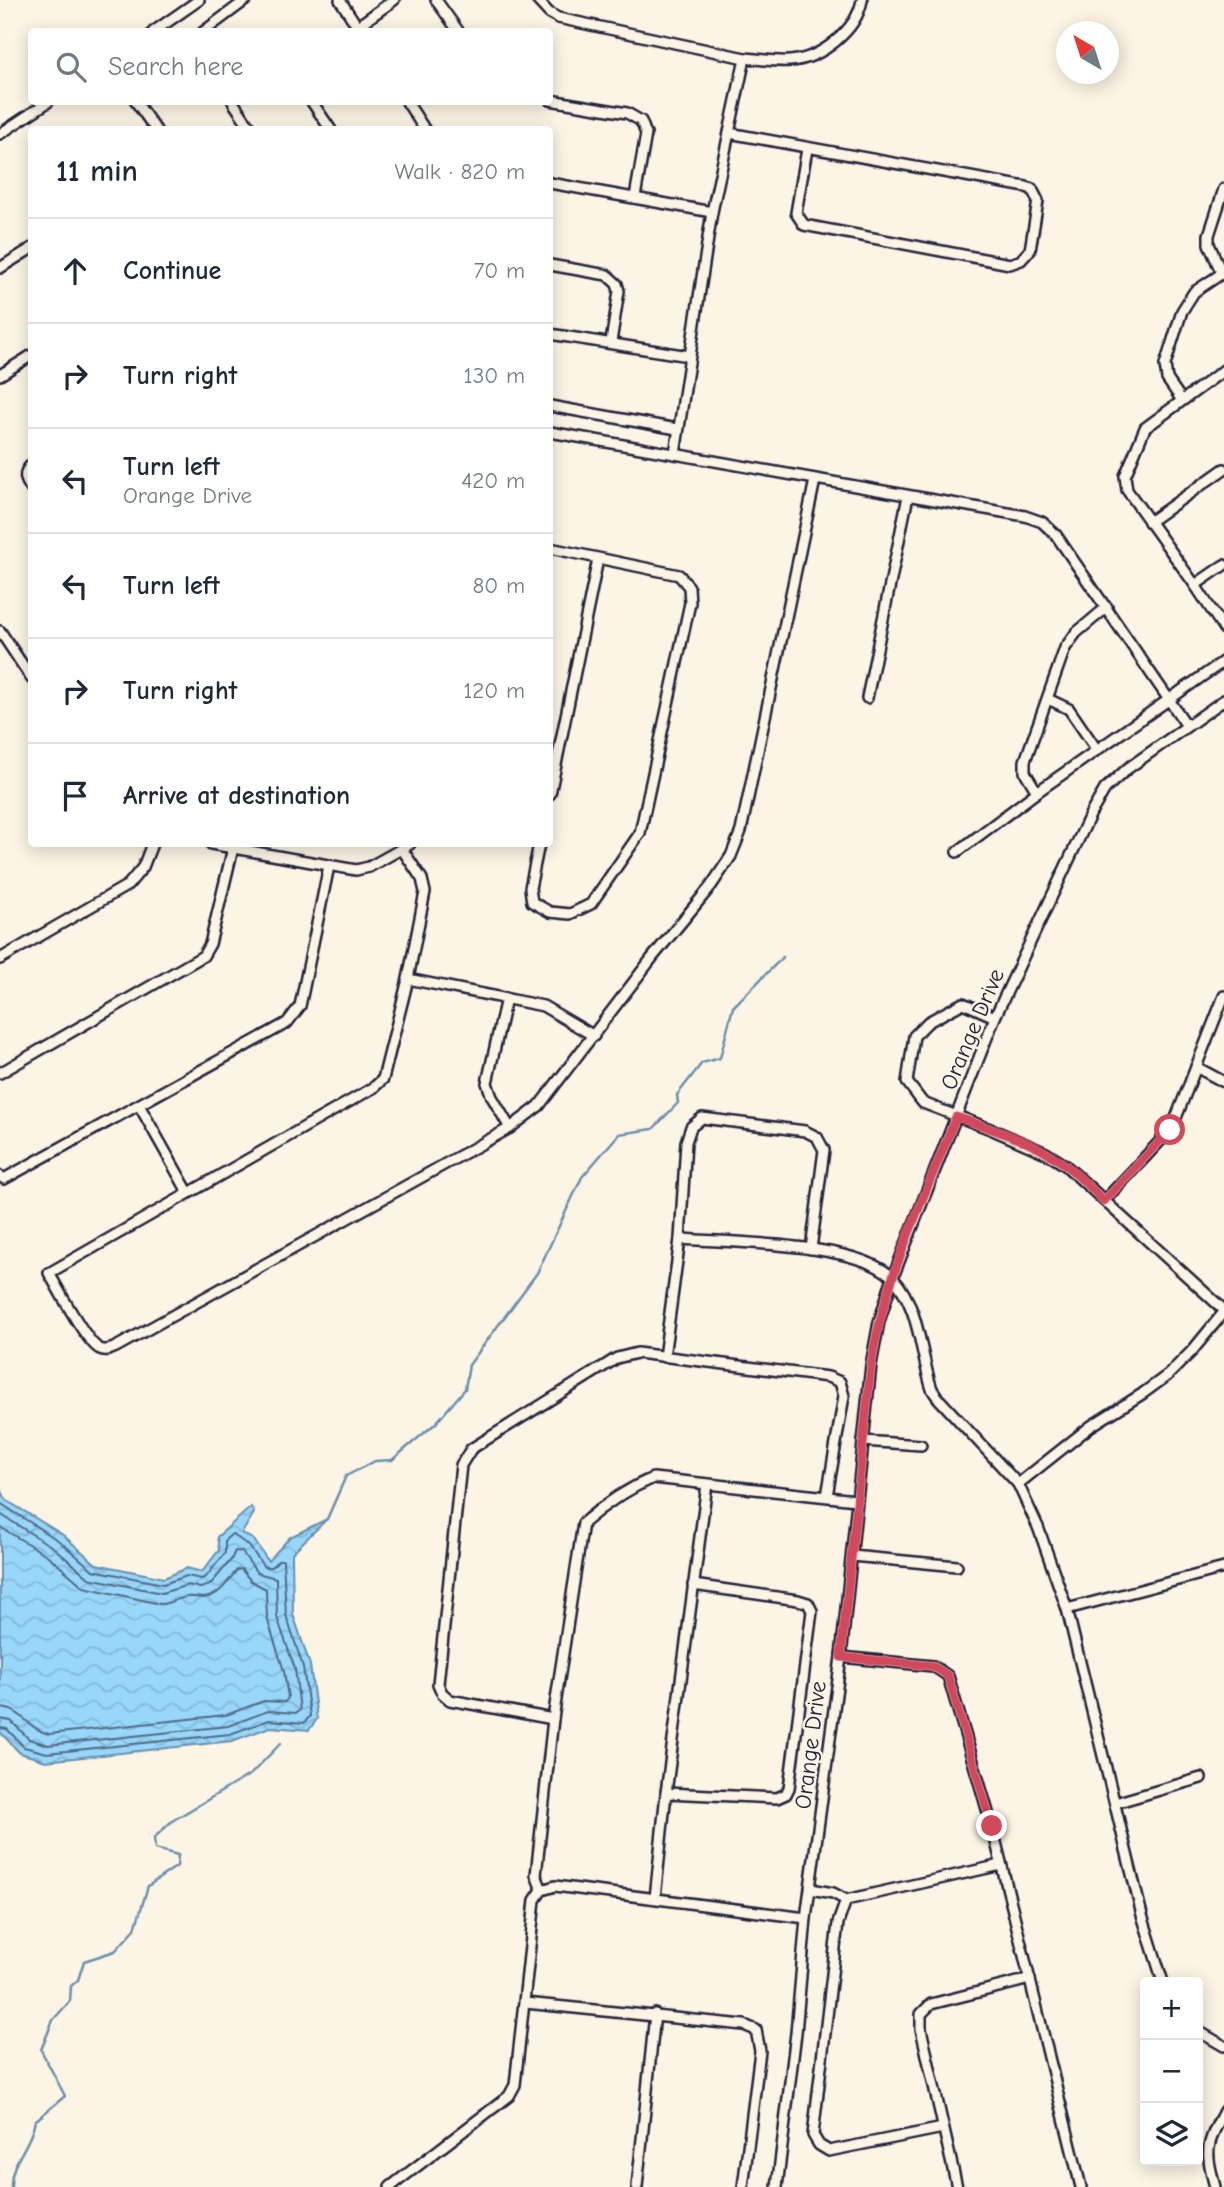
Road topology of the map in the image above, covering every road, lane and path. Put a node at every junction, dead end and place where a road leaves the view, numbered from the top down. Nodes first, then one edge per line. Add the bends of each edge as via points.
1 (199, 0) edge
2 (246, 0) edge
3 (340, 0) edge
4 (394, 0) edge
5 (436, 0) edge
6 (537, 0) edge
7 (862, 0) edge
8 (159, 28) edge
9 (208, 28) edge
10 (358, 28) edge
11 (360, 28) edge
12 (456, 28) edge
13 (746, 58) junction
14 (553, 101) edge
15 (44, 105) edge
16 (138, 105) edge
17 (235, 105) edge
18 (314, 105) edge
19 (409, 105) edge
20 (153, 126) edge
21 (248, 126) edge
22 (328, 126) edge
23 (422, 126) edge
24 (729, 133) junction
25 (0, 134) edge
26 (807, 149) junction
27 (553, 183) edge
28 (1224, 190) edge
29 (635, 197) junction
30 (712, 212) junction
31 (28, 250) edge
32 (553, 266) edge
33 (0, 268) edge
34 (1223, 273) edge
35 (553, 334) edge
36 (611, 342) junction
37 (689, 356) junction
38 (28, 358) edge
39 (1224, 370) edge
40 (0, 375) edge
41 (1181, 399) junction
42 (553, 407) edge
43 (677, 429) junction
44 (553, 433) edge
45 (675, 454) junction
46 (1224, 469) edge
47 (815, 480) junction
48 (908, 496) junction
49 (1149, 522) junction
50 (553, 549) edge
51 (598, 559) junction
52 (1224, 565) edge
53 (1195, 585) junction
54 (1107, 607) junction
55 (1224, 629) edge
56 (0, 631) edge
57 (1224, 661) edge
58 (28, 673) edge
59 (867, 698) dead end
60 (1048, 699) junction
61 (1169, 700) junction
62 (1224, 700) edge
63 (1187, 726) junction
64 (1097, 750) junction
65 (553, 779) edge
66 (1037, 792) junction
67 (151, 847) edge
68 (228, 847) edge
69 (404, 847) edge
70 (406, 847) edge
71 (539, 847) edge
72 (233, 848) junction
73 (957, 852) dead end
74 (329, 866) junction
75 (0, 959) edge
76 (408, 979) junction
77 (1224, 996) edge
78 (506, 998) junction
79 (995, 1017) junction
80 (594, 1036) junction
81 (1196, 1068) junction
82 (0, 1073) edge
83 (1224, 1082) edge
84 (139, 1105) junction
85 (956, 1117) junction
86 (510, 1128) junction
87 (0, 1177) edge
88 (188, 1192) junction
89 (1104, 1201) junction
90 (680, 1239) junction
91 (811, 1249) junction
92 (893, 1278) junction
93 (1224, 1311) edge
94 (664, 1357) junction
95 (863, 1441) junction
96 (921, 1445) dead end
97 (707, 1484) junction
98 (1018, 1484) junction
99 (827, 1496) junction
100 (856, 1500) junction
101 (852, 1556) junction
102 (957, 1566) dead end
103 (1224, 1568) edge
104 (693, 1585) junction
105 (1067, 1609) junction
106 (841, 1657) junction
107 (553, 1719) junction
108 (1200, 1778) dead end
109 (666, 1793) junction
110 (1115, 1803) junction
111 (1001, 1865) junction
112 (811, 1889) junction
113 (542, 1890) junction
114 (655, 1898) junction
115 (846, 1900) junction
116 (806, 1918) junction
117 (1161, 1977) edge
118 (1030, 1979) junction
119 (524, 2003) junction
120 (655, 2014) junction
121 (1203, 2034) edge
122 (1224, 2046) edge
123 (1224, 2111) edge
124 (943, 2128) junction
125 (390, 2187) edge
126 (637, 2187) edge
127 (743, 2187) edge
128 (777, 2187) edge
129 (957, 2187) edge
130 (1081, 2187) edge
131 (1215, 2187) edge

1 - 8 street
2 - 9 street
3 - 10 street
4 - 11 street
5 - 12 street
6 - 13 street via 558,18
7 - 13 street via 851,26 814,55 790,61
13 - 24 street
14 - 29 street via 627,113 641,121 646,134
15 - 25 street
16 - 20 street
17 - 21 street
18 - 22 street
19 - 23 street
24 - 26 street
24 - 30 street
26 - 26 street via 1026,187 1038,201 1030,250 1010,264 804,225 796,213
27 - 29 street
28 - 34 street via 1209,235
29 - 30 street
30 - 37 street
31 - 33 street
32 - 36 street via 607,275 617,284 620,291
34 - 41 street via 1189,298 1167,356 1167,379
35 - 36 street
36 - 37 street
37 - 43 street
38 - 40 street
39 - 41 street
41 - 49 street via 1145,428 1125,476 1126,490
42 - 43 street
43 - 45 street
44 - 45 street
45 - 47 street
46 - 49 street
47 - 48 street
47 - 80 street via 737,843 711,886
48 - 54 street via 1042,522
48 - 59 street
49 - 53 street
50 - 51 street
51 - 65 street
51 - 71 street via 679,575 689,587 690,603 640,833 591,904 570,914 550,912 532,902 530,888
52 - 53 street
53 - 55 street
54 - 60 street via 1068,642
54 - 61 street
56 - 58 street
57 - 61 street
60 - 64 street via 1069,709
60 - 66 street via 1025,761 1025,772
61 - 63 street
61 - 64 street
62 - 63 street, Orange Drive
63 - 79 street, Orange Drive via 1105,789
64 - 66 street
66 - 73 street
67 - 75 street via 143,867 128,885
68 - 72 street
69 - 74 street via 362,869
70 - 76 street via 425,885
72 - 74 street
72 - 82 street via 210,944 203,956
74 - 84 street via 300,1006 287,1023
76 - 78 street
76 - 88 street via 379,1083
77 - 81 street
78 - 80 street via 548,1008
78 - 86 street via 487,1083
79 - 85 street, Orange Drive
79 - 85 street via 963,1003 928,1022 914,1036 907,1082 923,1103
80 - 86 street via 539,1106
81 - 83 street
81 - 89 street via 1170,1130
84 - 87 street via 4,1179
84 - 88 street
85 - 89 street via 1046,1153
85 - 92 street, Orange Drive
86 - 88 street via 117,1347 100,1350 89,1340 49,1273
89 - 93 street
90 - 91 street
90 - 91 street via 686,1142 691,1128 702,1118 805,1131 817,1137 824,1150
90 - 94 street
91 - 92 street via 862,1259
92 - 95 street, Orange Drive via 874,1342
92 - 98 street via 912,1311 938,1398
93 - 98 street via 1168,1375 1091,1426
94 - 99 street via 840,1382 844,1396
94 - 107 street via 638,1353 617,1358 471,1449 461,1465 438,1684 450,1700
95 - 96 street
95 - 100 street, Orange Drive
97 - 99 street
97 - 104 street
97 - 107 street via 653,1479 631,1488 583,1523
98 - 105 street
99 - 100 street
100 - 101 street, Orange Drive
101 - 102 street
101 - 106 street, Orange Drive
103 - 105 street
104 - 109 street
104 - 109 street via 798,1600 808,1603 812,1611 786,1794 777,1798
105 - 110 street
106 - 111 street via 933,1666 948,1676
106 - 112 street, Orange Drive
107 - 113 street via 536,1875
108 - 110 street
109 - 114 street
110 - 117 street
111 - 115 street
111 - 118 street
112 - 115 street
112 - 116 street, Orange Drive
113 - 114 street via 555,1886
113 - 119 street via 535,1900
114 - 116 street
115 - 124 street via 838,1923 813,2136 830,2151
116 - 128 street, Orange Drive
118 - 124 street via 931,2004 922,2014 921,2029
118 - 130 street
119 - 120 street
119 - 125 street via 515,2085 509,2096
120 - 126 street
120 - 127 street via 755,2030 760,2051
121 - 122 street
123 - 131 street via 1207,2155
124 - 129 street

